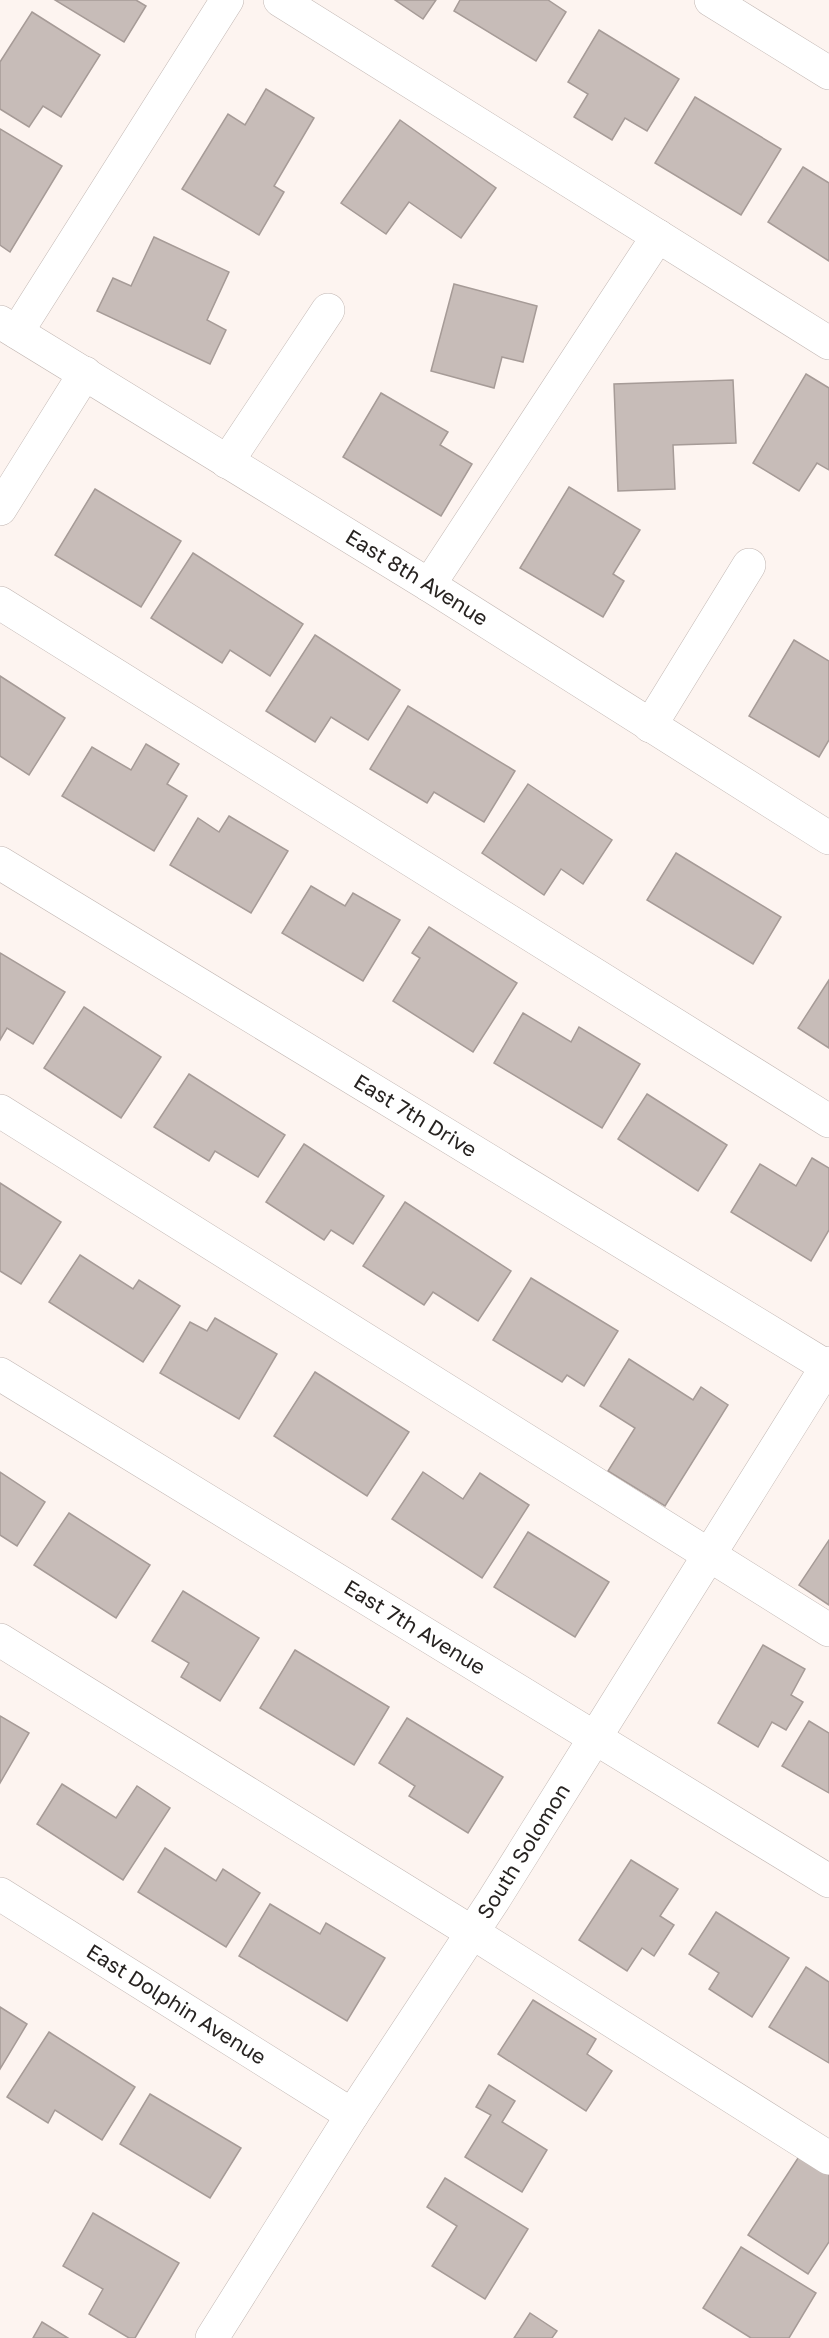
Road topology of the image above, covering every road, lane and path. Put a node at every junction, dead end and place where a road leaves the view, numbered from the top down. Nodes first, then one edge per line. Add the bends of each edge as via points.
1 (227, 0) edge
2 (280, 0) edge
3 (711, 0) edge
4 (829, 73) edge
5 (658, 236) junction
6 (328, 310) dead end
7 (9, 327) edge
8 (829, 343) edge
9 (85, 374) junction
10 (227, 462) junction
11 (0, 509) edge
12 (749, 565) dead end
13 (429, 585) junction
14 (0, 603) edge
15 (650, 726) junction
16 (829, 838) edge
17 (0, 863) edge
18 (0, 1112) edge
19 (829, 1121) edge
20 (828, 1366) edge
21 (0, 1374) edge
22 (709, 1555) junction
23 (829, 1630) edge
24 (0, 1640) edge
25 (595, 1738) junction
26 (829, 1881) edge
27 (0, 1894) edge
28 (473, 1933) junction
29 (352, 2115) junction
30 (829, 2158) edge
31 (212, 2338) edge

1 - 7 street
2 - 5 street
3 - 4 street
5 - 8 street
5 - 13 street
6 - 10 street
7 - 9 street, East 8th Avenue
9 - 10 street, East 8th Avenue
9 - 11 street
10 - 13 street, East 8th Avenue
12 - 15 street
13 - 15 street, East 8th Avenue
14 - 19 street
15 - 16 street, East 8th Avenue
17 - 20 street, East 7th Drive
18 - 22 street
20 - 22 street, South Solomon
21 - 25 street, East 7th Avenue
22 - 23 street
22 - 25 street, South Solomon
24 - 28 street
25 - 26 street, East 7th Avenue
25 - 28 street, South Solomon
27 - 29 street, East Dolphin Avenue
28 - 29 street, South Solomon
28 - 30 street
29 - 31 street, South Solomon

